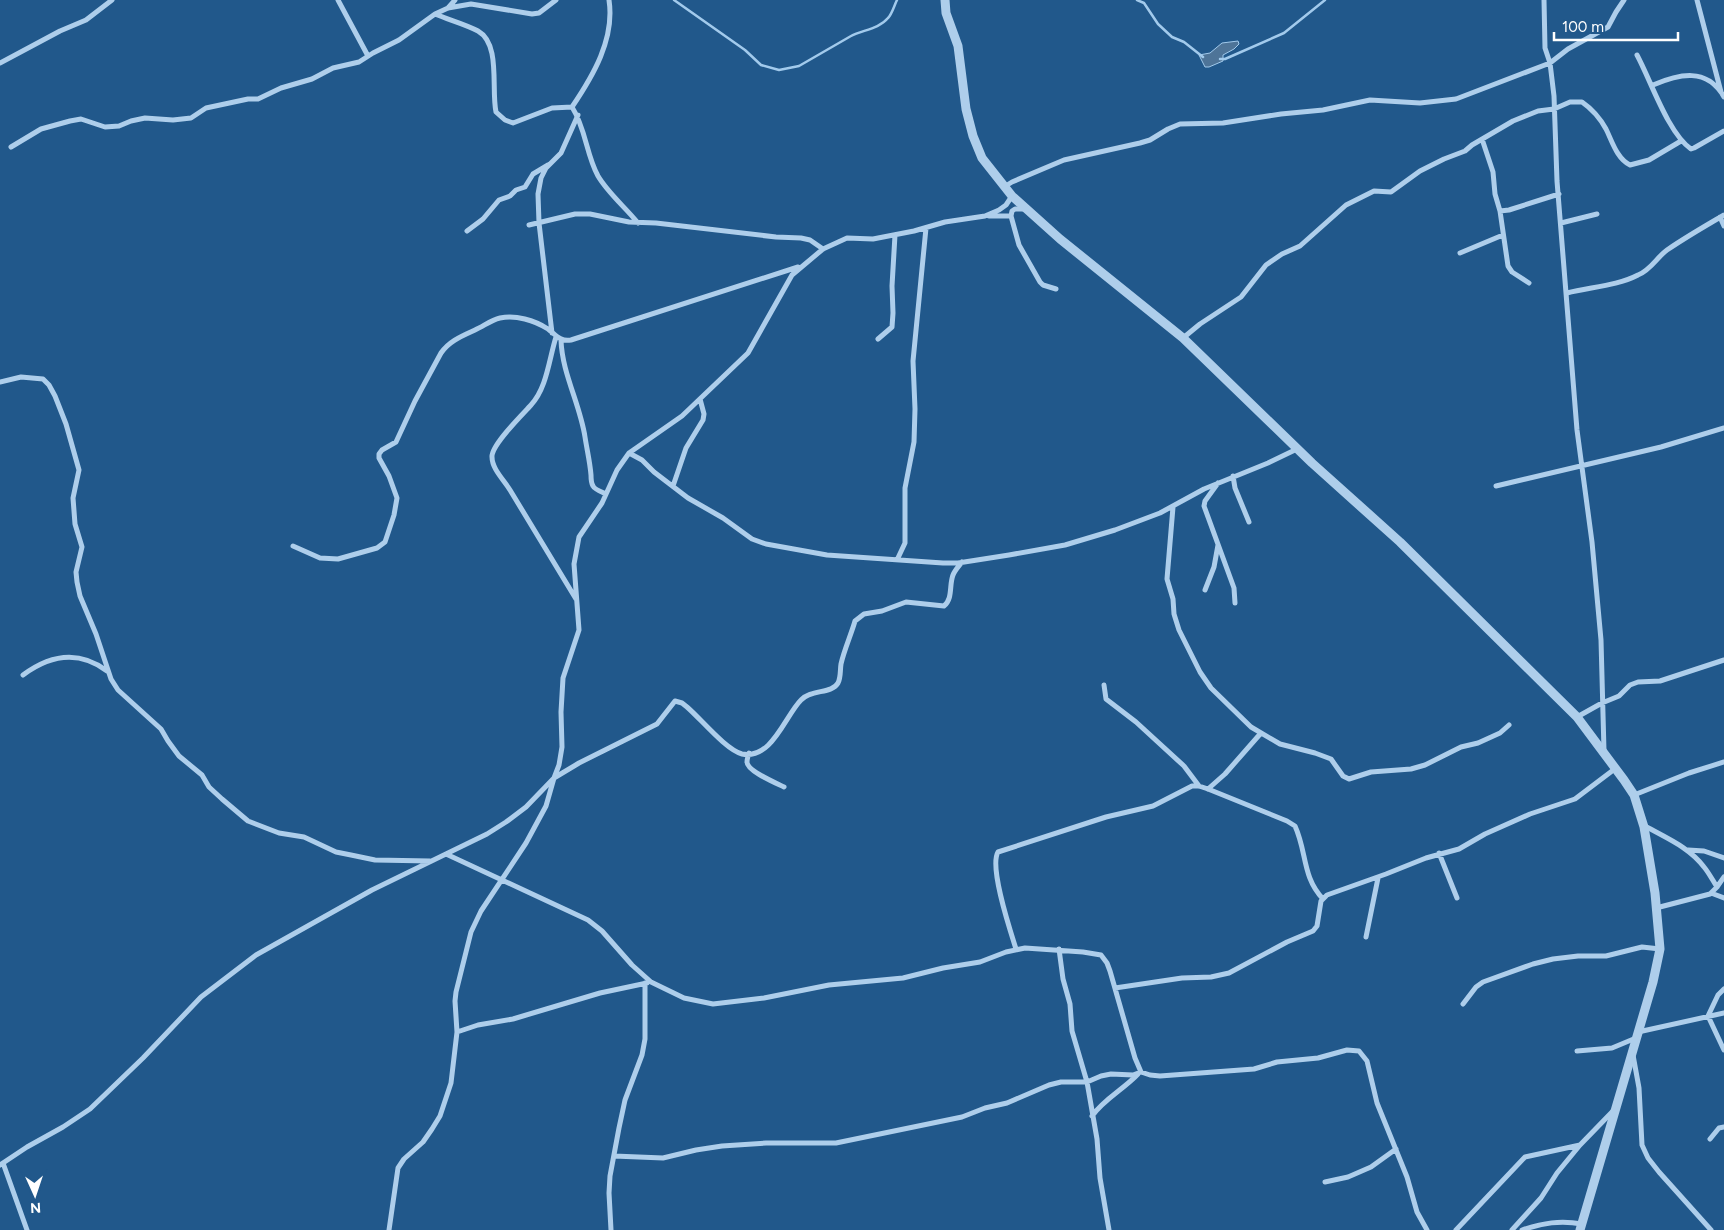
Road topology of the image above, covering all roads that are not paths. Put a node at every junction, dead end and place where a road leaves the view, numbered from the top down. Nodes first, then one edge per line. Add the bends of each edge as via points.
1 (112, 0) edge
2 (338, 0) edge
3 (455, 0) edge
4 (556, 0) edge
5 (609, 0) edge
6 (945, 0) edge
7 (1544, 0) edge
8 (1624, 0) edge
9 (1697, 0) edge
10 (448, 8) junction
11 (435, 14) junction
12 (1637, 55) dead end
13 (368, 56) junction
14 (0, 63) edge
15 (1550, 63) junction
16 (1653, 85) junction
17 (1722, 95) edge
18 (572, 107) junction
19 (1554, 109) junction
20 (578, 116) junction
21 (1724, 131) edge
22 (1482, 140) junction
23 (1681, 141) junction
24 (11, 147) dead end
25 (552, 162) junction
26 (1004, 187) junction
27 (1559, 194) junction
28 (1012, 196) junction
29 (1026, 208) junction
30 (1500, 211) junction
31 (1597, 214) dead end
32 (985, 216) junction
33 (1011, 216) junction
34 (1722, 216) edge
35 (538, 222) junction
36 (638, 223) junction
37 (1561, 223) junction
38 (529, 225) dead end
39 (1724, 226) edge
40 (926, 228) junction
41 (466, 231) dead end
42 (895, 235) junction
43 (1503, 235) junction
44 (823, 249) junction
45 (1460, 253) dead end
46 (801, 266) junction
47 (1529, 283) dead end
48 (1056, 289) dead end
49 (1567, 294) junction
50 (556, 337) junction
51 (1183, 338) junction
52 (878, 339) dead end
53 (0, 382) edge
54 (700, 399) junction
55 (1724, 428) edge
56 (1297, 449) junction
57 (629, 453) junction
58 (1583, 465) junction
59 (1233, 476) junction
60 (1218, 482) junction
61 (673, 486) junction
62 (1496, 486) dead end
63 (606, 494) junction
64 (1173, 507) junction
65 (1248, 522) dead end
66 (1218, 545) junction
67 (293, 546) dead end
68 (898, 560) junction
69 (962, 562) junction
70 (1206, 590) dead end
71 (577, 602) junction
72 (1235, 603) dead end
73 (1724, 660) edge
74 (108, 671) junction
75 (23, 675) dead end
76 (1104, 685) dead end
77 (1602, 703) junction
78 (1577, 717) junction
79 (1509, 725) dead end
80 (1261, 733) junction
81 (1604, 753) junction
82 (749, 754) junction
83 (1724, 762) edge
84 (1616, 768) junction
85 (554, 778) junction
86 (1199, 786) junction
87 (784, 787) dead end
88 (1208, 789) junction
89 (1634, 795) junction
90 (1643, 825) junction
91 (1686, 850) junction
92 (1439, 853) junction
93 (446, 854) junction
94 (1724, 858) edge
95 (432, 861) junction
96 (1724, 877) edge
97 (1378, 878) junction
98 (502, 880) junction
99 (1717, 888) junction
100 (1711, 893) junction
101 (1457, 898) dead end
102 (1724, 898) edge
103 (1323, 899) junction
104 (1656, 908) junction
105 (1366, 937) dead end
106 (1016, 949) junction
107 (1660, 949) junction
108 (1059, 950) junction
109 (648, 982) junction
110 (1115, 988) junction
111 (1724, 989) edge
112 (1463, 1004) dead end
113 (1724, 1013) edge
114 (1708, 1016) junction
115 (457, 1032) junction
116 (1637, 1035) junction
117 (1632, 1050) junction
118 (1724, 1050) edge
119 (1577, 1051) dead end
120 (1140, 1072) junction
121 (1087, 1082) junction
122 (1615, 1109) junction
123 (1092, 1116) junction
124 (1724, 1127) edge
125 (1710, 1139) dead end
126 (1580, 1145) junction
127 (1396, 1149) junction
128 (614, 1156) junction
129 (2, 1164) edge
130 (1325, 1182) dead end
131 (1581, 1227) edge
132 (27, 1230) edge
133 (389, 1230) edge
134 (611, 1230) edge
135 (1109, 1230) edge
136 (1427, 1230) edge
137 (1456, 1230) edge
138 (1512, 1230) edge
139 (1522, 1230) edge
140 (1711, 1230) edge

1 - 14 street via 86,20
2 - 13 street
3 - 10 street
4 - 10 street via 540,13 532,14 471,4
5 - 18 street via 607,36 601,57
6 - 26 street via 946,13 958,46 973,136 982,158
7 - 15 street via 1545,48
8 - 15 street via 1608,28 1568,49
9 - 17 street
10 - 11 street
11 - 13 street via 399,40
11 - 18 street via 478,31 487,38 491,49 496,112 504,120 513,122 552,108
12 - 16 street
13 - 24 street via 360,62 333,68 312,80 281,88 258,99 206,108 191,118 145,118 105,127 81,119 41,129
15 - 19 street
15 - 26 street via 1449,101 1370,100 1323,110 1223,123 1180,124 1150,140 1064,160
16 - 17 street via 1673,77 1694,75 1712,84
16 - 23 street
18 - 20 street
19 - 22 street via 1512,121
19 - 23 street via 1570,102 1582,102 1596,114 1619,155 1630,165 1649,160
19 - 27 street
20 - 25 street via 561,153
20 - 36 street via 597,175
21 - 23 street via 1691,149
22 - 30 street via 1493,172
22 - 51 street via 1420,171 1391,192 1374,191 1346,205 1300,246 1266,265 1241,296
25 - 35 street via 541,178
25 - 41 street via 533,174 523,188 499,200
26 - 28 street
27 - 30 street
27 - 37 street
28 - 29 street
28 - 32 street via 1006,205
29 - 33 street via 1015,209
29 - 51 street
30 - 43 street
31 - 37 street
32 - 33 street
32 - 40 street
33 - 48 street via 1019,246 1040,282
34 - 39 street
34 - 49 street via 1666,251 1638,276
35 - 36 street via 590,214
35 - 38 street
35 - 50 street
36 - 44 street via 801,238
37 - 49 street
40 - 42 street
40 - 68 street via 913,361 914,442 905,488 905,543
42 - 44 street via 873,239 847,238
42 - 52 street via 892,327
43 - 45 street
43 - 47 street via 1509,269
44 - 46 street
46 - 50 street via 571,340
46 - 54 street via 792,275 748,353
49 - 58 street via 1577,430
50 - 63 street via 585,436 592,485
50 - 67 street via 529,320 510,317 492,320 445,346 414,401 396,442 379,454 397,498 385,542 377,548 332,559 320,558
50 - 71 street via 540,392 512,424 492,457 499,475
51 - 56 street
53 - 74 street via 21,377 43,379 56,396 80,470 73,498 75,524 82,547 77,582
54 - 57 street via 682,416
54 - 61 street via 703,420 686,448
55 - 58 street
56 - 59 street
56 - 78 street via 1400,542
57 - 61 street
57 - 63 street
58 - 62 street
58 - 77 street via 1600,640
59 - 60 street
59 - 65 street
60 - 64 street
60 - 66 street via 1204,506
61 - 68 street via 759,541 827,555
63 - 71 street via 579,538 574,564
64 - 69 street via 1115,530 1065,544
64 - 80 street via 1167,579 1179,630 1211,688 1242,720
66 - 70 street
66 - 72 street via 1234,588
68 - 69 street
69 - 82 street via 952,576 950,598 944,606 906,602 859,617 841,663 838,684 802,698 769,745
71 - 85 street via 579,630 563,678 560,712 562,748
73 - 77 street via 1660,681 1638,682
74 - 75 street via 89,660 67,657 40,665
74 - 95 street via 118,690 161,729 179,756 248,821 279,833 304,837 336,852 375,860
76 - 86 street via 1106,699 1184,766
77 - 78 street
77 - 81 street
78 - 81 street
79 - 80 street via 1500,733 1425,765 1371,772 1349,779 1331,759 1280,744
80 - 88 street
81 - 84 street
82 - 85 street via 732,749 687,707 675,702 657,724
82 - 87 street via 749,767
83 - 89 street
84 - 89 street
84 - 92 street via 1575,799 1530,814 1459,848
85 - 93 street via 506,822
85 - 98 street via 546,806
86 - 88 street
86 - 106 street via 1185,789 1153,806 1106,817 998,852 995,864 1000,891
88 - 103 street via 1296,826 1308,875
89 - 90 street
90 - 91 street
90 - 104 street
91 - 94 street via 1704,851
91 - 99 street via 1704,866
92 - 97 street
92 - 101 street
93 - 95 street
93 - 98 street
95 - 129 street via 372,890 256,955 201,997 90,1109
96 - 99 street
97 - 103 street
97 - 105 street
98 - 109 street via 588,920
98 - 115 street via 471,932 456,992
99 - 100 street
100 - 102 street
100 - 104 street
103 - 110 street via 1313,931 1229,973
104 - 107 street
106 - 108 street
106 - 109 street via 980,962 902,978 829,985 713,1004 684,998
107 - 112 street via 1642,947 1606,956 1578,956 1533,964 1483,982
107 - 116 street
108 - 110 street via 1101,955
108 - 121 street via 1072,1031
109 - 115 street via 514,1020 478,1025
109 - 128 street via 642,1055 625,1100
110 - 120 street
111 - 114 street
113 - 114 street
114 - 116 street
114 - 118 street
115 - 133 street via 454,1067 446,1100 428,1136 398,1168
116 - 117 street
116 - 119 street via 1612,1048
117 - 122 street
117 - 140 street via 1645,1152
120 - 121 street via 1133,1075 1111,1074
120 - 123 street
120 - 127 street via 1160,1076 1245,1070 1356,1050 1367,1061 1377,1103
121 - 123 street
121 - 128 street via 1055,1084 962,1117 836,1143 722,1146 663,1158
122 - 126 street
122 - 131 street
123 - 135 street
124 - 125 street
126 - 137 street via 1524,1157
126 - 138 street via 1556,1173 1541,1198
127 - 130 street via 1371,1167
127 - 136 street via 1417,1212
128 - 134 street via 609,1193
129 - 132 street
131 - 139 street via 1567,1221

